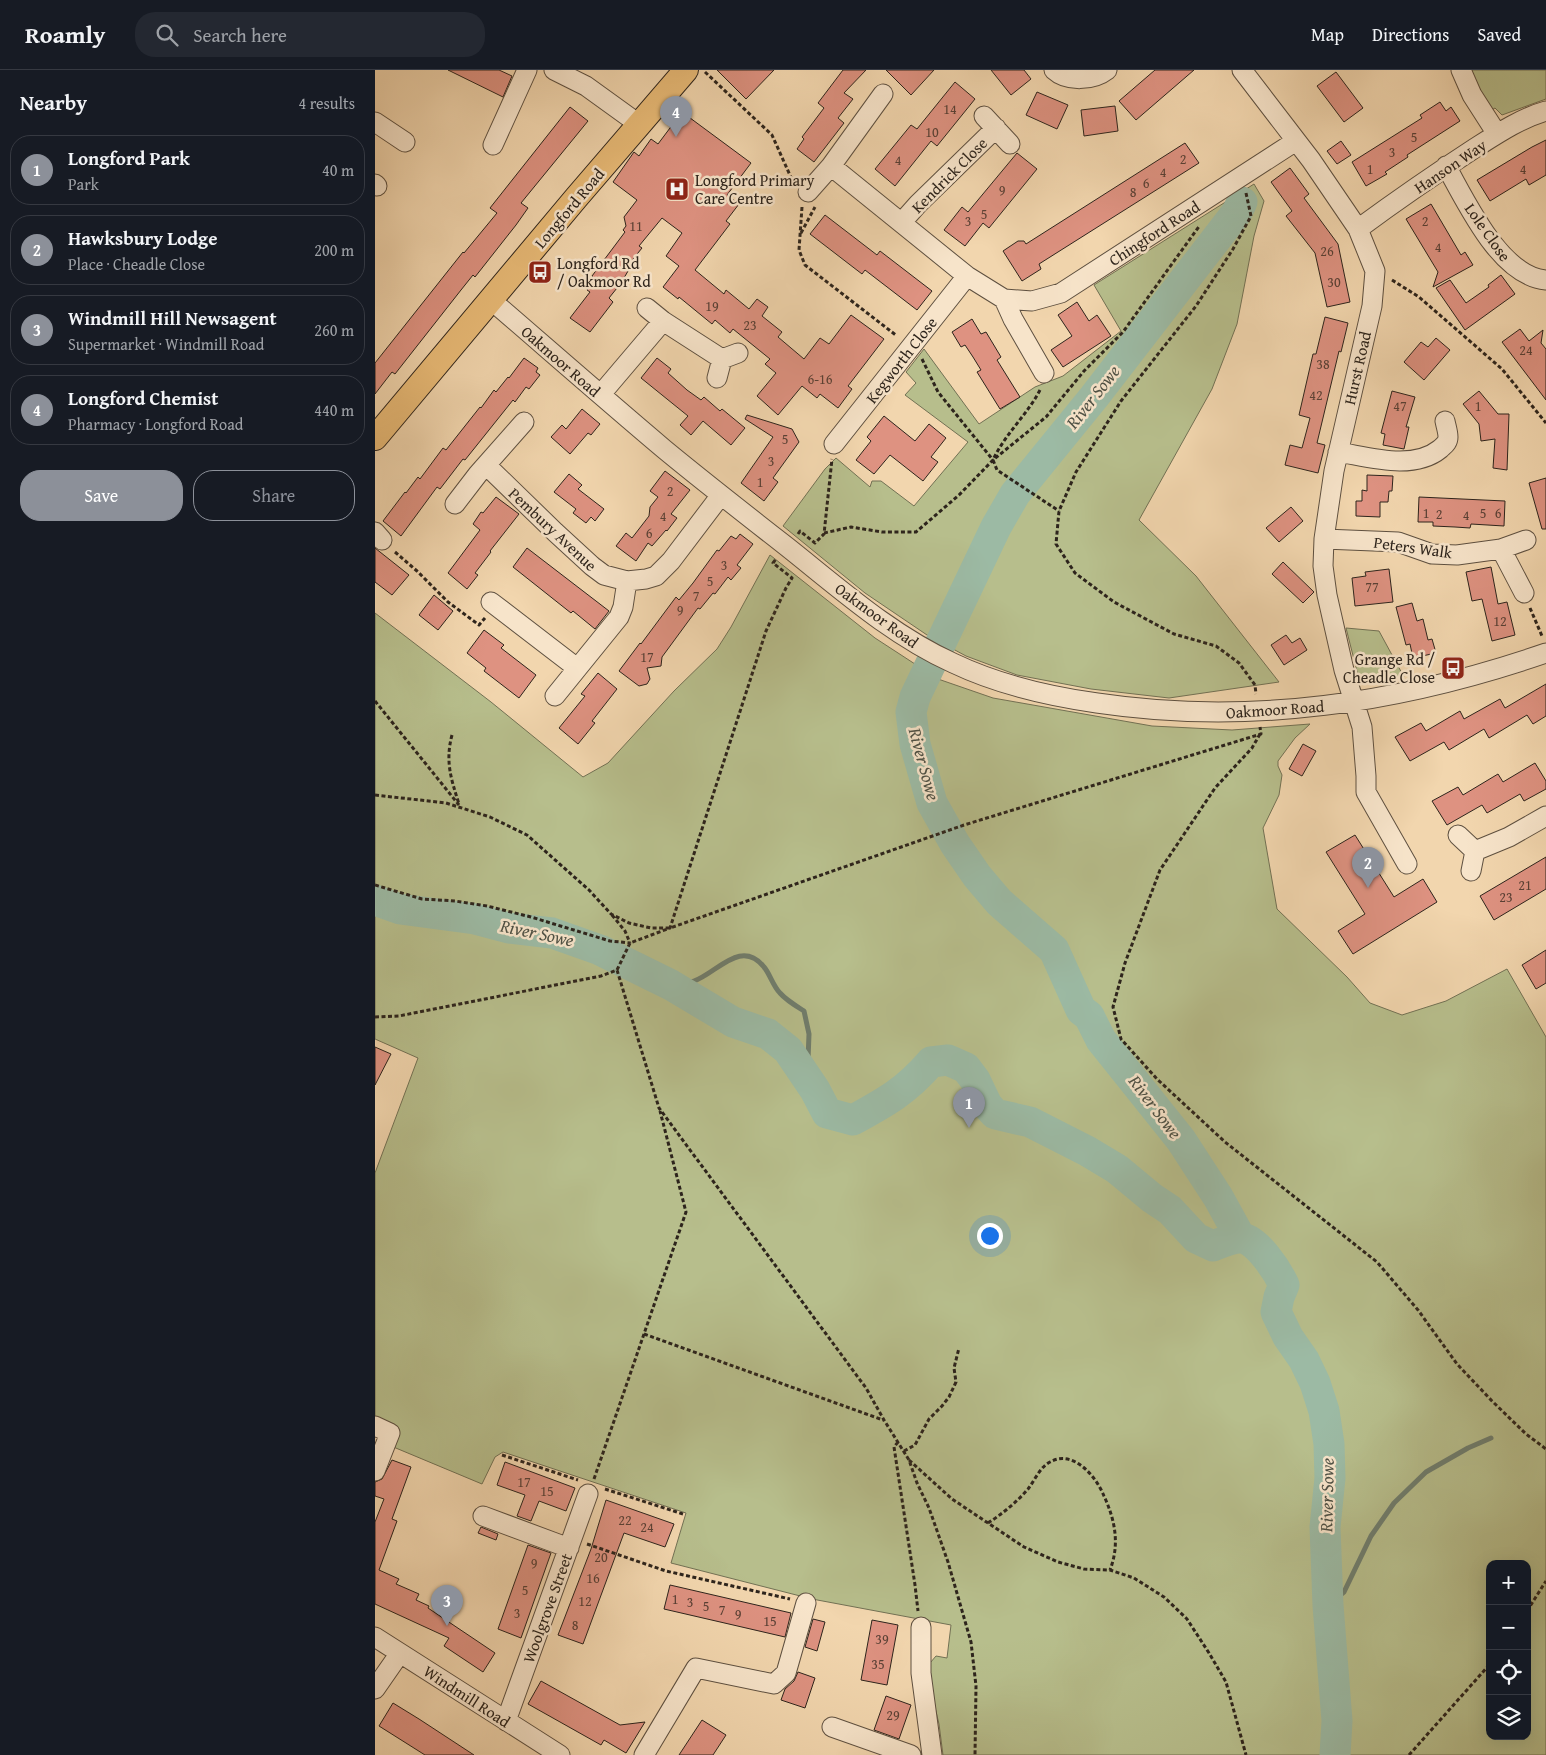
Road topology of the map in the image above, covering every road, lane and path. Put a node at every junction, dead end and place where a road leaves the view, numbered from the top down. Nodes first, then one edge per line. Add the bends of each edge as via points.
1 (527, 70) edge
2 (554, 70) edge
3 (686, 70) edge
4 (703, 70) edge
5 (1054, 70) edge
6 (1107, 70) edge
7 (1242, 70) edge
8 (1461, 70) edge
9 (883, 94) dead end
10 (1546, 111) edge
11 (375, 122) edge
12 (640, 125) junction
13 (1497, 134) junction
14 (1296, 141) junction
15 (405, 142) dead end
16 (493, 144) dead end
17 (1010, 144) dead end
18 (831, 166) junction
19 (1447, 166) junction
20 (1241, 176) junction
21 (801, 193) junction
22 (1197, 204) junction
23 (902, 222) junction
24 (1358, 229) junction
25 (1375, 271) junction
26 (967, 276) junction
27 (1546, 280) edge
28 (1004, 299) junction
29 (491, 300) junction
30 (647, 308) dead end
31 (663, 322) junction
32 (910, 348) junction
33 (1044, 373) joint
34 (717, 378) dead end
35 (601, 394) junction
36 (1445, 421) dead end
37 (524, 422) dead end
38 (1546, 423) edge
39 (375, 438) edge
40 (834, 444) joint
41 (1338, 452) junction
42 (993, 460) junction
43 (486, 465) junction
44 (721, 495) junction
45 (455, 504) dead end
46 (1059, 511) junction
47 (824, 534) junction
48 (378, 536) edge
49 (1324, 538) junction
50 (1526, 540) dead end
51 (787, 547) junction
52 (1501, 549) junction
53 (627, 580) junction
54 (1524, 593) joint
55 (497, 607) joint
56 (1544, 645) edge
57 (577, 668) junction
58 (555, 696) dead end
59 (375, 701) edge
60 (1353, 702) junction
61 (1257, 712) junction
62 (1261, 734) junction
63 (452, 735) dead end
64 (375, 795) edge
65 (460, 807) junction
66 (1546, 816) edge
67 (1458, 835) dead end
68 (1475, 851) junction
69 (1407, 864) dead end
70 (1471, 871) dead end
71 (375, 885) edge
72 (611, 914) junction
73 (670, 928) junction
74 (630, 944) junction
75 (617, 970) junction
76 (375, 1017) edge
77 (659, 1108) junction
78 (644, 1334) junction
79 (959, 1348) dead end
80 (883, 1420) junction
81 (375, 1426) edge
82 (898, 1442) junction
83 (1546, 1449) edge
84 (904, 1451) junction
85 (502, 1455) dead end
86 (909, 1460) junction
87 (375, 1471) edge
88 (590, 1489) junction
89 (683, 1514) dead end
90 (483, 1516) dead end
91 (988, 1523) junction
92 (570, 1544) junction
93 (1110, 1570) junction
94 (1546, 1581) edge
95 (806, 1603) joint
96 (1531, 1605) edge
97 (921, 1628) joint
98 (375, 1637) edge
99 (399, 1652) junction
100 (1486, 1668) edge
101 (375, 1689) edge
102 (506, 1722) junction
103 (831, 1727) dead end
104 (560, 1755) edge
105 (644, 1755) edge
106 (911, 1755) edge
107 (932, 1755) edge
108 (975, 1755) edge
109 (1246, 1755) edge
110 (1409, 1755) edge

1 - 16 street
2 - 12 street via 586,86
3 - 12 main road, Longford Road
4 - 21 path via 772,135
5 - 6 street via 1078,79 1099,76
7 - 14 street, Hurst Road
8 - 13 street via 1472,95
9 - 18 street
10 - 13 street, Hanson Way
11 - 15 street
12 - 29 main road, Longford Road
13 - 19 street, Hanson Way
14 - 20 street, Chingford Road
14 - 24 street, Hurst Road
17 - 23 street, Kendrick Close via 990,122
18 - 21 street
18 - 23 street, Chingford Road
19 - 24 street, Hanson Way
19 - 27 street, Lole Close via 1494,245 1513,266 1535,279
20 - 22 street, Chingford Road
20 - 46 path via 1251,216 1196,306 1121,401 1076,472
21 - 32 path via 803,210 799,250 805,265
22 - 28 street, Chingford Road via 1061,293 1033,301
22 - 42 path via 1200,225 1123,332 1046,417
23 - 26 street, Chingford Road
24 - 25 street, Hurst Road
25 - 38 path via 1419,297 1502,369
25 - 41 street, Hurst Road via 1372,306
26 - 28 street, Chingford Road
26 - 32 street, Kegworth Close
28 - 33 street
29 - 35 street, Oakmoor Road
29 - 39 main road, Longford Road
30 - 31 street
31 - 34 street via 730,356
31 - 35 street
32 - 40 street, Kegworth Close
32 - 42 path via 923,360 938,392
33 - 42 path via 1040,391 998,448
35 - 44 street, Oakmoor Road
36 - 41 street via 1446,444 1418,459 1396,461
37 - 43 street
40 - 47 path
41 - 49 street, Hurst Road
42 - 46 path via 997,470
42 - 47 path via 916,532 882,532 851,527
43 - 45 street
43 - 53 street, Pembury Avenue via 592,566 604,575
44 - 51 street, Oakmoor Road
44 - 53 street, Pembury Avenue via 671,562 656,576
46 - 61 path via 1056,544 1075,573 1114,602 1175,634 1216,646 1239,664 1255,686
47 - 51 path via 815,543 800,531
48 - 55 path via 448,602 479,625
49 - 52 street, Peters Walk via 1398,542 1433,554 1457,555
49 - 60 street, Hurst Road via 1327,595
50 - 52 street, Peters Walk
51 - 61 street, Oakmoor Road via 870,613 924,649 989,679 1066,699 1162,711
51 - 73 path via 773,563 792,578 764,638
52 - 54 street
53 - 57 street via 619,617
54 - 56 path
55 - 57 street
56 - 60 street, Oakmoor Road via 1461,679
57 - 58 street
59 - 65 path
60 - 61 street, Oakmoor Road
60 - 69 street, Hurst Road via 1362,727 1366,792
61 - 62 path
62 - 73 path via 964,825
62 - 83 path via 1215,788 1160,870 1125,963 1113,1007 1121,1039 1157,1079 1225,1142 1377,1262 1418,1310 1457,1364 1491,1401
63 - 65 path via 449,773
64 - 65 path
65 - 72 path via 527,835 583,884
66 - 68 street via 1509,838
67 - 68 street
68 - 70 street
71 - 74 path via 422,899 487,906
72 - 73 path via 629,924
72 - 74 path via 625,931
73 - 74 path
74 - 75 path
75 - 76 path via 601,976 409,1014
75 - 77 path
77 - 78 path via 686,1212
77 - 80 path via 866,1388
78 - 80 path
78 - 88 path
79 - 84 path via 954,1368 956,1382 949,1397 929,1419 915,1445
80 - 82 path
81 - 87 street via 390,1433
82 - 84 path
82 - 97 path via 894,1447
84 - 86 path
85 - 88 path
86 - 91 path via 952,1499
86 - 108 path via 948,1562 971,1642 976,1686
88 - 89 path
88 - 92 street, Woolgrove Street
90 - 92 street
91 - 93 path via 1024,1547 1058,1562 1083,1569
91 - 93 path via 1026,1491 1042,1468 1061,1458 1071,1459 1095,1480 1114,1520 1115,1554
92 - 95 path via 667,1571
92 - 102 street, Woolgrove Street
93 - 109 path via 1134,1578 1164,1596 1187,1619 1226,1682
94 - 96 path
95 - 105 street via 786,1673 774,1684 696,1668
97 - 107 street via 921,1673
98 - 99 street, Windmill Road
99 - 101 street
99 - 102 street, Windmill Road
100 - 110 path
102 - 104 street, Windmill Road
103 - 106 street

